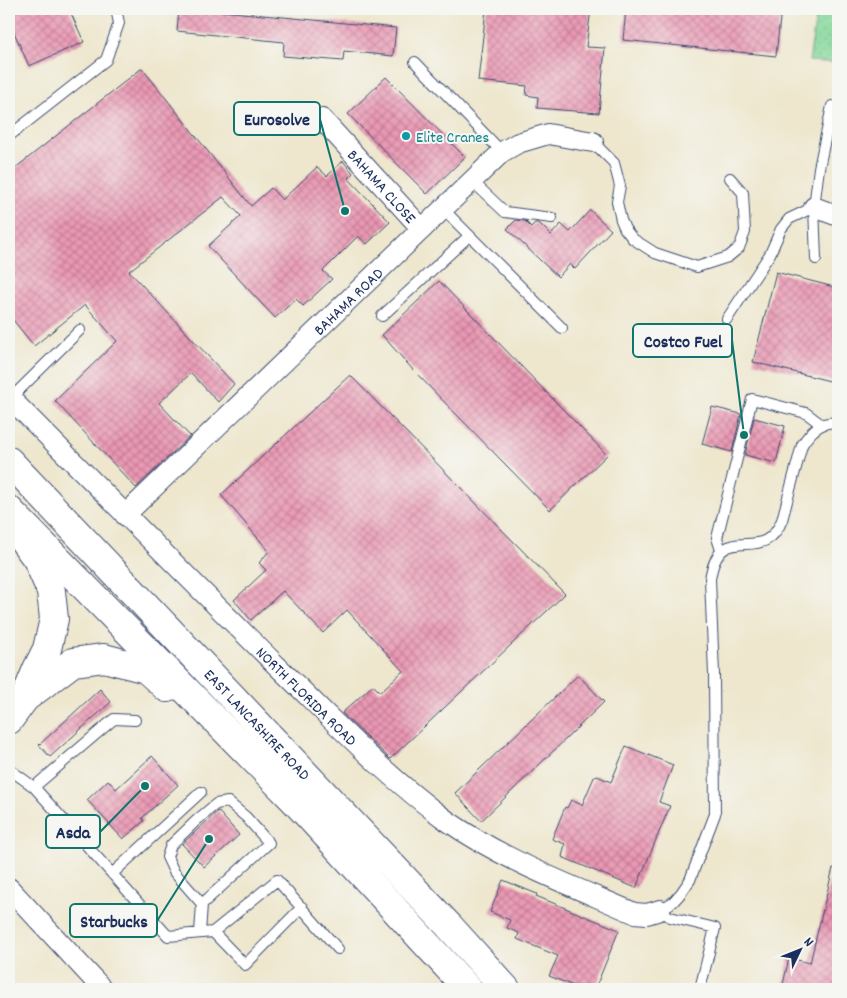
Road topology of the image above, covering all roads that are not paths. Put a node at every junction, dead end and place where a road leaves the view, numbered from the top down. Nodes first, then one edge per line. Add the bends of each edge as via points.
1 (116, 9) edge
2 (415, 62) dead end
3 (832, 106) dead end
4 (322, 119) dead end
5 (9, 136) edge
6 (593, 142) joint
7 (502, 152) junction
8 (730, 178) dead end
9 (472, 181) junction
10 (814, 207) junction
11 (443, 209) junction
12 (838, 216) edge
13 (552, 218) dead end
14 (422, 228) junction
15 (469, 236) junction
16 (816, 259) dead end
17 (382, 316) dead end
18 (728, 319) dead end
19 (562, 328) dead end
20 (80, 330) dead end
21 (10, 398) edge
22 (838, 424) edge
23 (822, 425) junction
24 (9, 461) edge
25 (9, 510) edge
26 (125, 515) junction
27 (9, 520) edge
28 (721, 550) junction
29 (24, 698) junction
30 (9, 720) edge
31 (135, 720) dead end
32 (9, 768) edge
33 (34, 787) junction
34 (201, 792) dead end
35 (294, 800) junction
36 (112, 874) junction
37 (10, 893) edge
38 (202, 904) junction
39 (302, 908) junction
40 (660, 910) junction
41 (213, 932) junction
42 (200, 933) junction
43 (338, 949) dead end
44 (101, 989) edge
45 (468, 989) edge
46 (506, 989) edge
47 (700, 989) edge

1 - 5 lane via 118,23 106,60
2 - 7 lane
3 - 10 lane
4 - 14 street, BAHAMA CLOSE
6 - 7 street, BAHAMA ROAD via 548,134 518,143
6 - 8 lane via 614,163 620,186 617,202 621,220 633,239 655,253 697,267 728,257 739,248 745,232 743,193
7 - 9 street, BAHAMA ROAD
9 - 11 street, BAHAMA ROAD
9 - 13 lane via 505,212
10 - 12 street
10 - 16 lane
10 - 18 lane via 789,219 781,229 770,254
11 - 14 street, BAHAMA ROAD
11 - 15 lane
14 - 26 street, BAHAMA ROAD
15 - 17 lane
15 - 19 lane
20 - 21 lane
21 - 26 street, NORTH FLORIDA ROAD
22 - 23 lane
23 - 28 lane via 802,445 780,527 766,541 736,544
23 - 28 lane via 806,413 752,399 718,538
24 - 46 highway, EAST LANCASHIRE ROAD
25 - 35 highway, EAST LANCASHIRE ROAD
26 - 40 street, NORTH FLORIDA ROAD via 391,776 447,820 522,864 634,913
27 - 29 highway via 37,558 51,591 54,619 47,649
28 - 40 lane via 715,559 710,580 715,814 690,880 682,893
29 - 30 highway
29 - 35 highway via 73,662 104,658 146,670
31 - 33 lane via 114,719
32 - 33 lane
33 - 36 lane
34 - 36 lane
35 - 45 highway, EAST LANCASHIRE ROAD
36 - 42 lane via 168,936
37 - 44 street
38 - 38 lane via 174,872 167,858 171,845 198,819 216,804 228,802 269,844
38 - 42 lane
39 - 41 lane via 277,880
39 - 41 lane via 245,965
39 - 43 lane
40 - 47 lane via 670,917 715,928
41 - 42 lane

